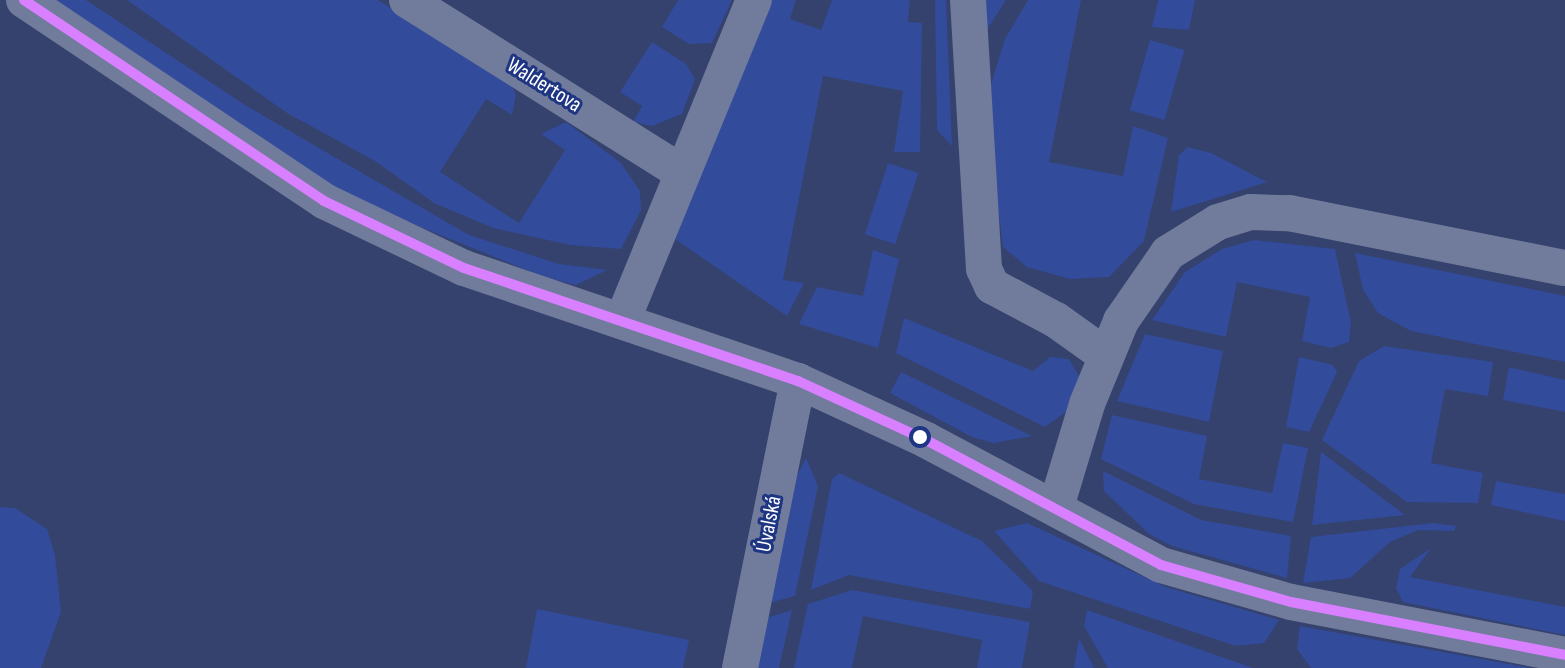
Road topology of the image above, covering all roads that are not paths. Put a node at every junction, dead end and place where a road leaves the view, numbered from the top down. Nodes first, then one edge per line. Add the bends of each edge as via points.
1 (24, 0) edge
2 (407, 0) edge
3 (754, 0) edge
4 (968, 0) edge
5 (681, 172) junction
6 (1565, 268) edge
7 (623, 319) junction
8 (1105, 355) junction
9 (798, 381) junction
10 (1056, 507) junction
11 (1565, 655) edge
12 (740, 668) edge

1 - 7 street via 324,201 464,268
2 - 5 street, Waldertova
3 - 5 street
4 - 8 street via 984,269 992,286 1056,320
5 - 7 street
6 - 8 street via 1337,220 1251,212 1218,222 1168,253 1147,277
7 - 9 street
8 - 10 street
9 - 10 street
9 - 12 street, Úvalská
10 - 11 street via 1161,565 1254,592

